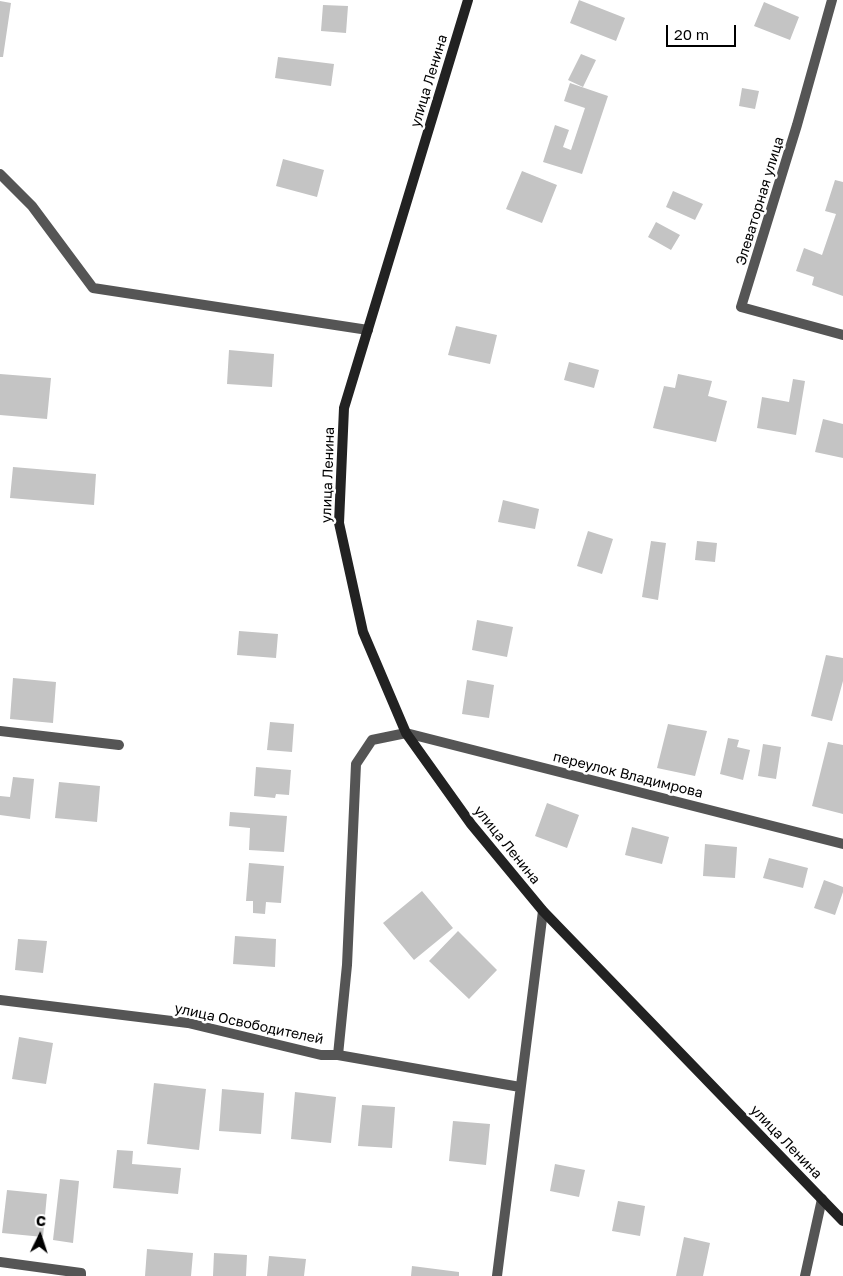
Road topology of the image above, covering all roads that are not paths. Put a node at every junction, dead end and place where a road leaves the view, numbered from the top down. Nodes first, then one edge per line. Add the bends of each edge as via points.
1 (468, 0) edge
2 (832, 0) edge
3 (0, 174) edge
4 (368, 330) junction
5 (843, 335) edge
6 (0, 731) edge
7 (406, 733) junction
8 (119, 745) dead end
9 (843, 844) edge
10 (543, 911) junction
11 (0, 1000) edge
12 (338, 1055) junction
13 (520, 1087) junction
14 (822, 1199) junction
15 (843, 1221) edge
16 (0, 1262) edge
17 (81, 1276) edge
18 (497, 1276) edge
19 (805, 1276) edge

1 - 4 main road, улица Ленина
2 - 5 street, Элеваторная улица via 741,307
3 - 4 street via 32,206 93,288
4 - 7 main road, улица Ленина via 344,408 339,523 364,632
6 - 8 street
7 - 9 street, переулок Владимрова
7 - 10 main road, улица Ленина via 471,824
7 - 12 street via 372,740 356,764 347,965
10 - 13 street
10 - 14 main road, улица Ленина
11 - 12 street, улица Освободителей via 188,1023 321,1055
12 - 13 street, улица Освободителей
13 - 18 street
14 - 15 main road, улица Ленина
14 - 19 street, улица Ленина
16 - 17 street

